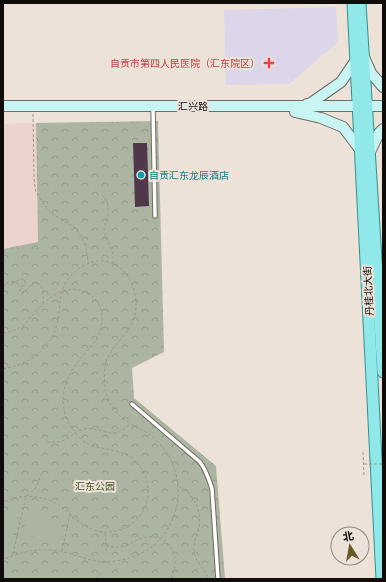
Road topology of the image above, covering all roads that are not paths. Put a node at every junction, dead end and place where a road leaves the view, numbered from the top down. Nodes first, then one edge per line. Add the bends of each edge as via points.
1 (353, 3) edge
2 (360, 3) edge
3 (360, 57) junction
4 (383, 87) edge
5 (3, 106) edge
6 (383, 106) edge
7 (153, 109) junction
8 (294, 109) junction
9 (363, 109) junction
10 (383, 112) edge
11 (3, 113) edge
12 (383, 130) edge
13 (365, 152) junction
14 (156, 216) dead end
15 (379, 244) edge
16 (383, 372) edge
17 (132, 404) dead end
18 (218, 579) edge
19 (382, 579) edge

1 - 3 main road, 丹桂北大街
2 - 3 main road, 丹桂北大街
3 - 4 main road
3 - 8 main road via 341,82 311,103
3 - 9 main road, 丹桂北大街
5 - 7 main road, 汇兴路
6 - 9 main road, 汇兴路
7 - 8 main road, 汇兴路
7 - 11 main road
7 - 14 lane
8 - 9 main road, 汇兴路
8 - 13 main road via 343,127
9 - 10 main road
9 - 13 main road, 丹桂北大街
12 - 13 main road
13 - 15 main road, 丹桂北大街
13 - 19 main road, 丹桂北大街
15 - 16 main road, 丹桂北大街
17 - 18 lane via 205,469 212,489

